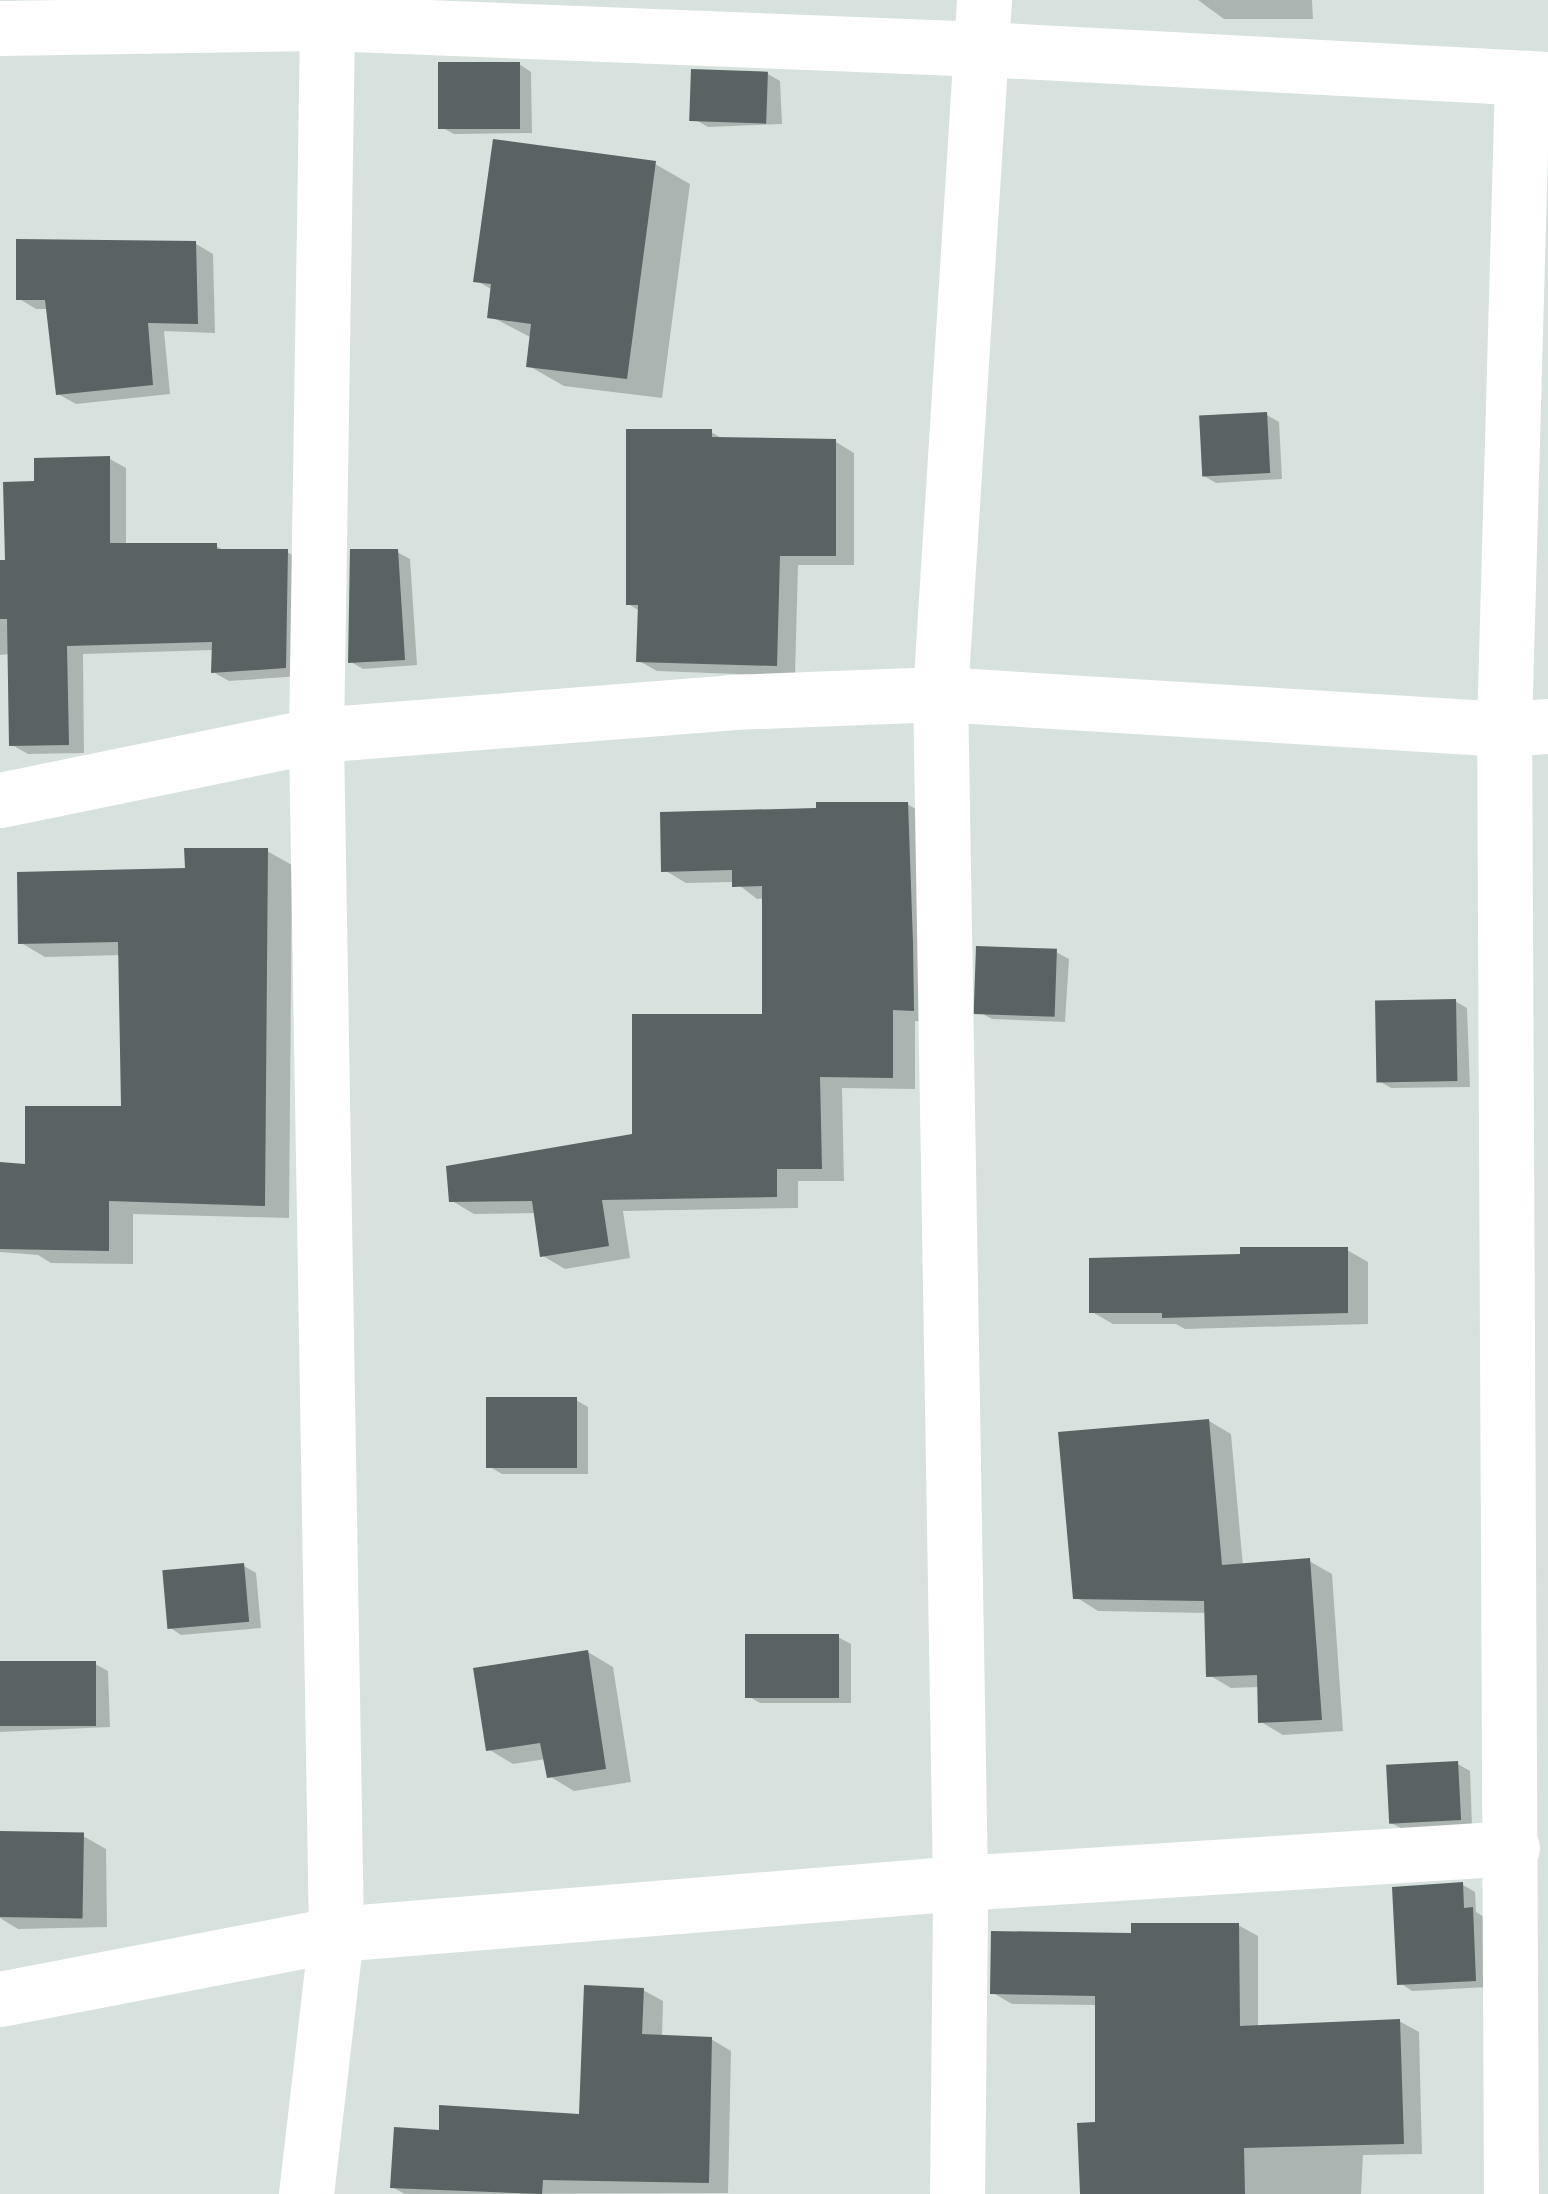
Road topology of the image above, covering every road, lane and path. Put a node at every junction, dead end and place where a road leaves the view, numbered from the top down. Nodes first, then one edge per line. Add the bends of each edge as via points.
1 (327, 23) junction
2 (983, 24) edge
3 (0, 28) edge
4 (1535, 80) edge
5 (940, 694) junction
6 (1526, 728) edge
7 (316, 734) junction
8 (0, 800) edge
9 (1512, 1848) junction
10 (960, 1883) junction
11 (336, 1934) junction
12 (0, 1998) edge
13 (306, 2194) edge
14 (957, 2194) edge
15 (1511, 2194) edge

1 - 2 street
1 - 3 street
1 - 7 street
2 - 4 street
2 - 5 street
4 - 6 street
5 - 6 street
5 - 7 street via 732,702
5 - 10 street
6 - 9 street
7 - 8 street
7 - 11 street
9 - 10 street
9 - 15 street
10 - 11 street
10 - 14 street
11 - 12 street
11 - 13 street

